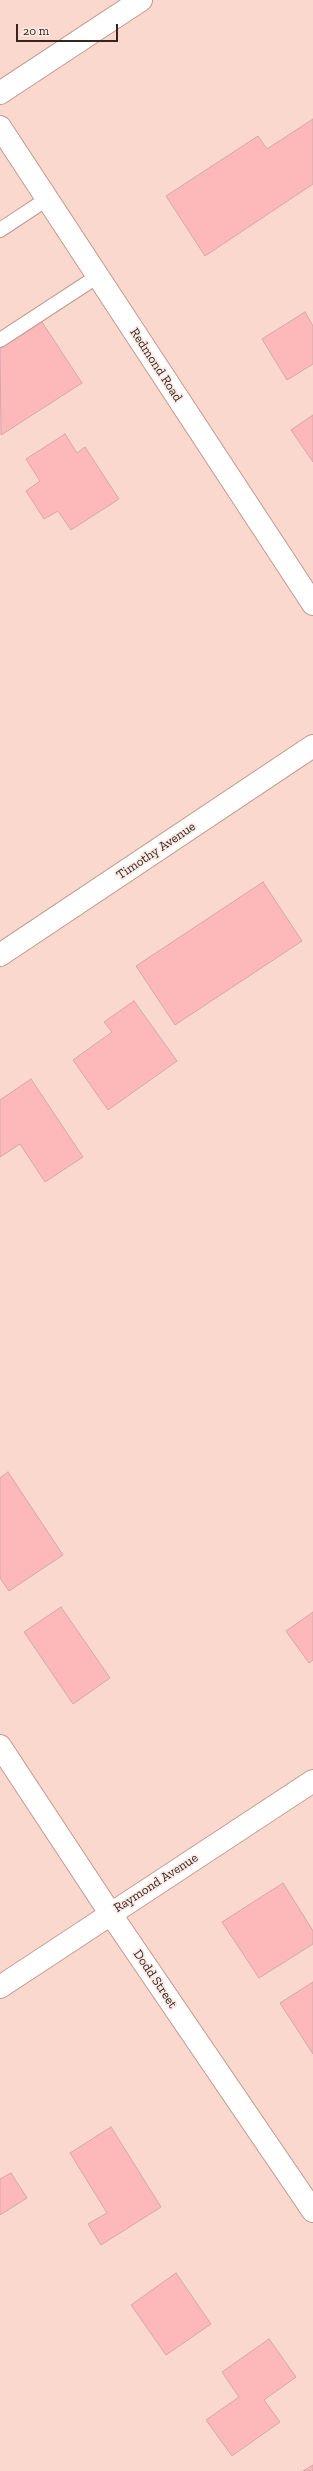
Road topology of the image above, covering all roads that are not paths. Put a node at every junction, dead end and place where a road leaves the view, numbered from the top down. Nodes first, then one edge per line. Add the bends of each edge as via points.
1 (141, 0) edge
2 (0, 93) edge
3 (0, 127) edge
4 (48, 199) junction
5 (0, 230) edge
6 (98, 276) junction
7 (0, 340) edge
8 (313, 604) edge
9 (313, 746) edge
10 (0, 955) edge
11 (0, 1746) edge
12 (313, 1781) edge
13 (110, 1913) junction
14 (0, 1987) edge
15 (313, 2211) edge

1 - 2 street
3 - 4 street, Redmond Road
4 - 5 lane
4 - 6 street, Redmond Road
6 - 7 lane
6 - 8 street, Redmond Road
9 - 10 street, Timothy Avenue
11 - 13 street, Dodd Street
12 - 13 street, Raymond Avenue
13 - 14 street, Raymond Avenue
13 - 15 street, Dodd Street

